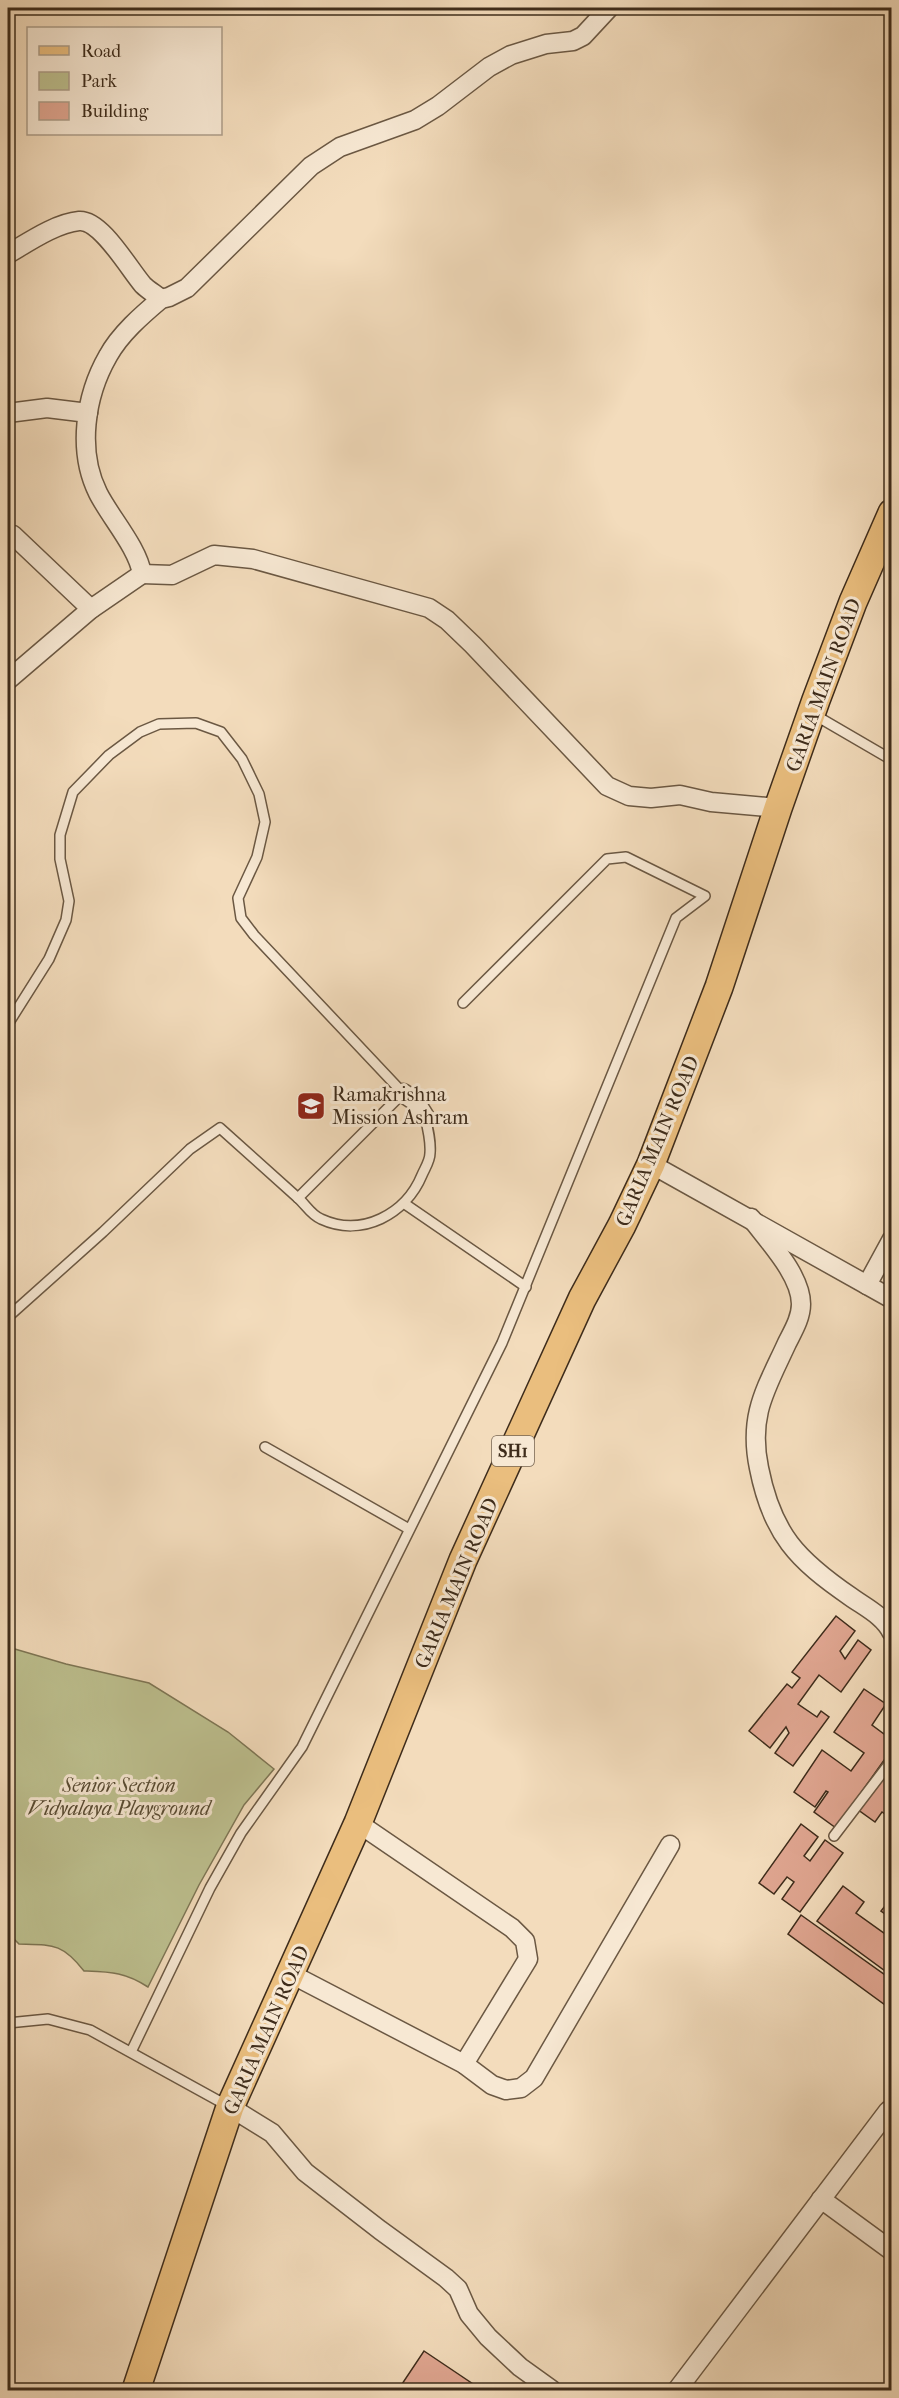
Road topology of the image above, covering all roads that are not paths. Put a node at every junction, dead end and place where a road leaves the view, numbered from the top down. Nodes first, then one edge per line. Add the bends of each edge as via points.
1 (609, 8) edge
2 (8, 254) edge
3 (161, 299) junction
4 (8, 413) edge
5 (88, 413) junction
6 (891, 513) edge
7 (13, 535) dead end
8 (142, 574) junction
9 (91, 609) junction
10 (8, 680) edge
11 (811, 713) junction
12 (891, 760) edge
13 (777, 808) junction
14 (463, 1003) dead end
15 (8, 1024) edge
16 (403, 1093) junction
17 (425, 1117) joint
18 (651, 1164) junction
19 (298, 1198) junction
20 (405, 1204) junction
21 (751, 1218) junction
22 (891, 1239) edge
23 (867, 1285) junction
24 (526, 1287) junction
25 (891, 1299) edge
26 (8, 1317) edge
27 (265, 1447) dead end
28 (409, 1529) junction
29 (891, 1633) edge
30 (891, 1760) edge
31 (358, 1823) junction
32 (834, 1836) dead end
33 (670, 1845) dead end
34 (291, 1974) junction
35 (8, 2023) edge
36 (130, 2052) junction
37 (464, 2064) junction
38 (230, 2107) junction
39 (890, 2110) edge
40 (821, 2199) junction
41 (891, 2251) edge
42 (136, 2391) edge
43 (552, 2391) edge
44 (677, 2391) edge

1 - 3 street via 583,36 511,55 415,120 340,147 311,166 187,288
2 - 3 street via 49,231 78,221 91,222 145,287
3 - 5 street via 108,355
4 - 5 street via 47,408
5 - 8 street via 85,435 97,491 138,558
6 - 11 main road, GARIA MAIN ROAD / SH1
7 - 9 street
8 - 9 street
8 - 13 street via 172,575 214,555 230,555 429,608 473,645 607,786 629,796 680,795
9 - 10 street
11 - 12 lane
11 - 13 main road, GARIA MAIN ROAD / SH1
13 - 18 main road, GARIA MAIN ROAD / SH1 via 719,987
14 - 24 lane via 607,859 626,857 705,896 676,918
15 - 16 lane via 50,959 66,920 69,901 60,859 60,835 73,792 109,754 140,732 159,724 196,723 221,732 242,759 259,794 265,822 257,857 238,898 241,918
16 - 17 street via 415,1101
16 - 19 lane
17 - 20 lane via 430,1156 416,1190
18 - 21 street
18 - 31 main road, GARIA MAIN ROAD / SH1 via 582,1299 463,1560
19 - 20 lane via 311,1213 338,1225 364,1224 392,1214
19 - 26 lane via 220,1128 190,1149
20 - 24 lane
21 - 23 street
21 - 29 street via 782,1259 795,1282 801,1305 797,1323 757,1413 758,1466 767,1504 783,1537 803,1562 880,1617
22 - 23 street
23 - 25 street
24 - 28 lane
27 - 28 lane
28 - 36 lane via 302,1747 241,1833
30 - 32 lane
31 - 34 main road, GARIA MAIN ROAD / SH1
31 - 37 street via 512,1928 525,1941 528,1959
33 - 37 street via 534,2078 521,2088 506,2090 492,2085
34 - 37 street
34 - 38 main road, GARIA MAIN ROAD / SH1
35 - 36 lane via 48,2019 67,2022
36 - 38 lane
38 - 42 main road, GARIA MAIN ROAD / SH1
38 - 43 street via 272,2133 305,2172 446,2278 458,2289 469,2314 488,2337
39 - 40 street
40 - 41 street
40 - 44 street

